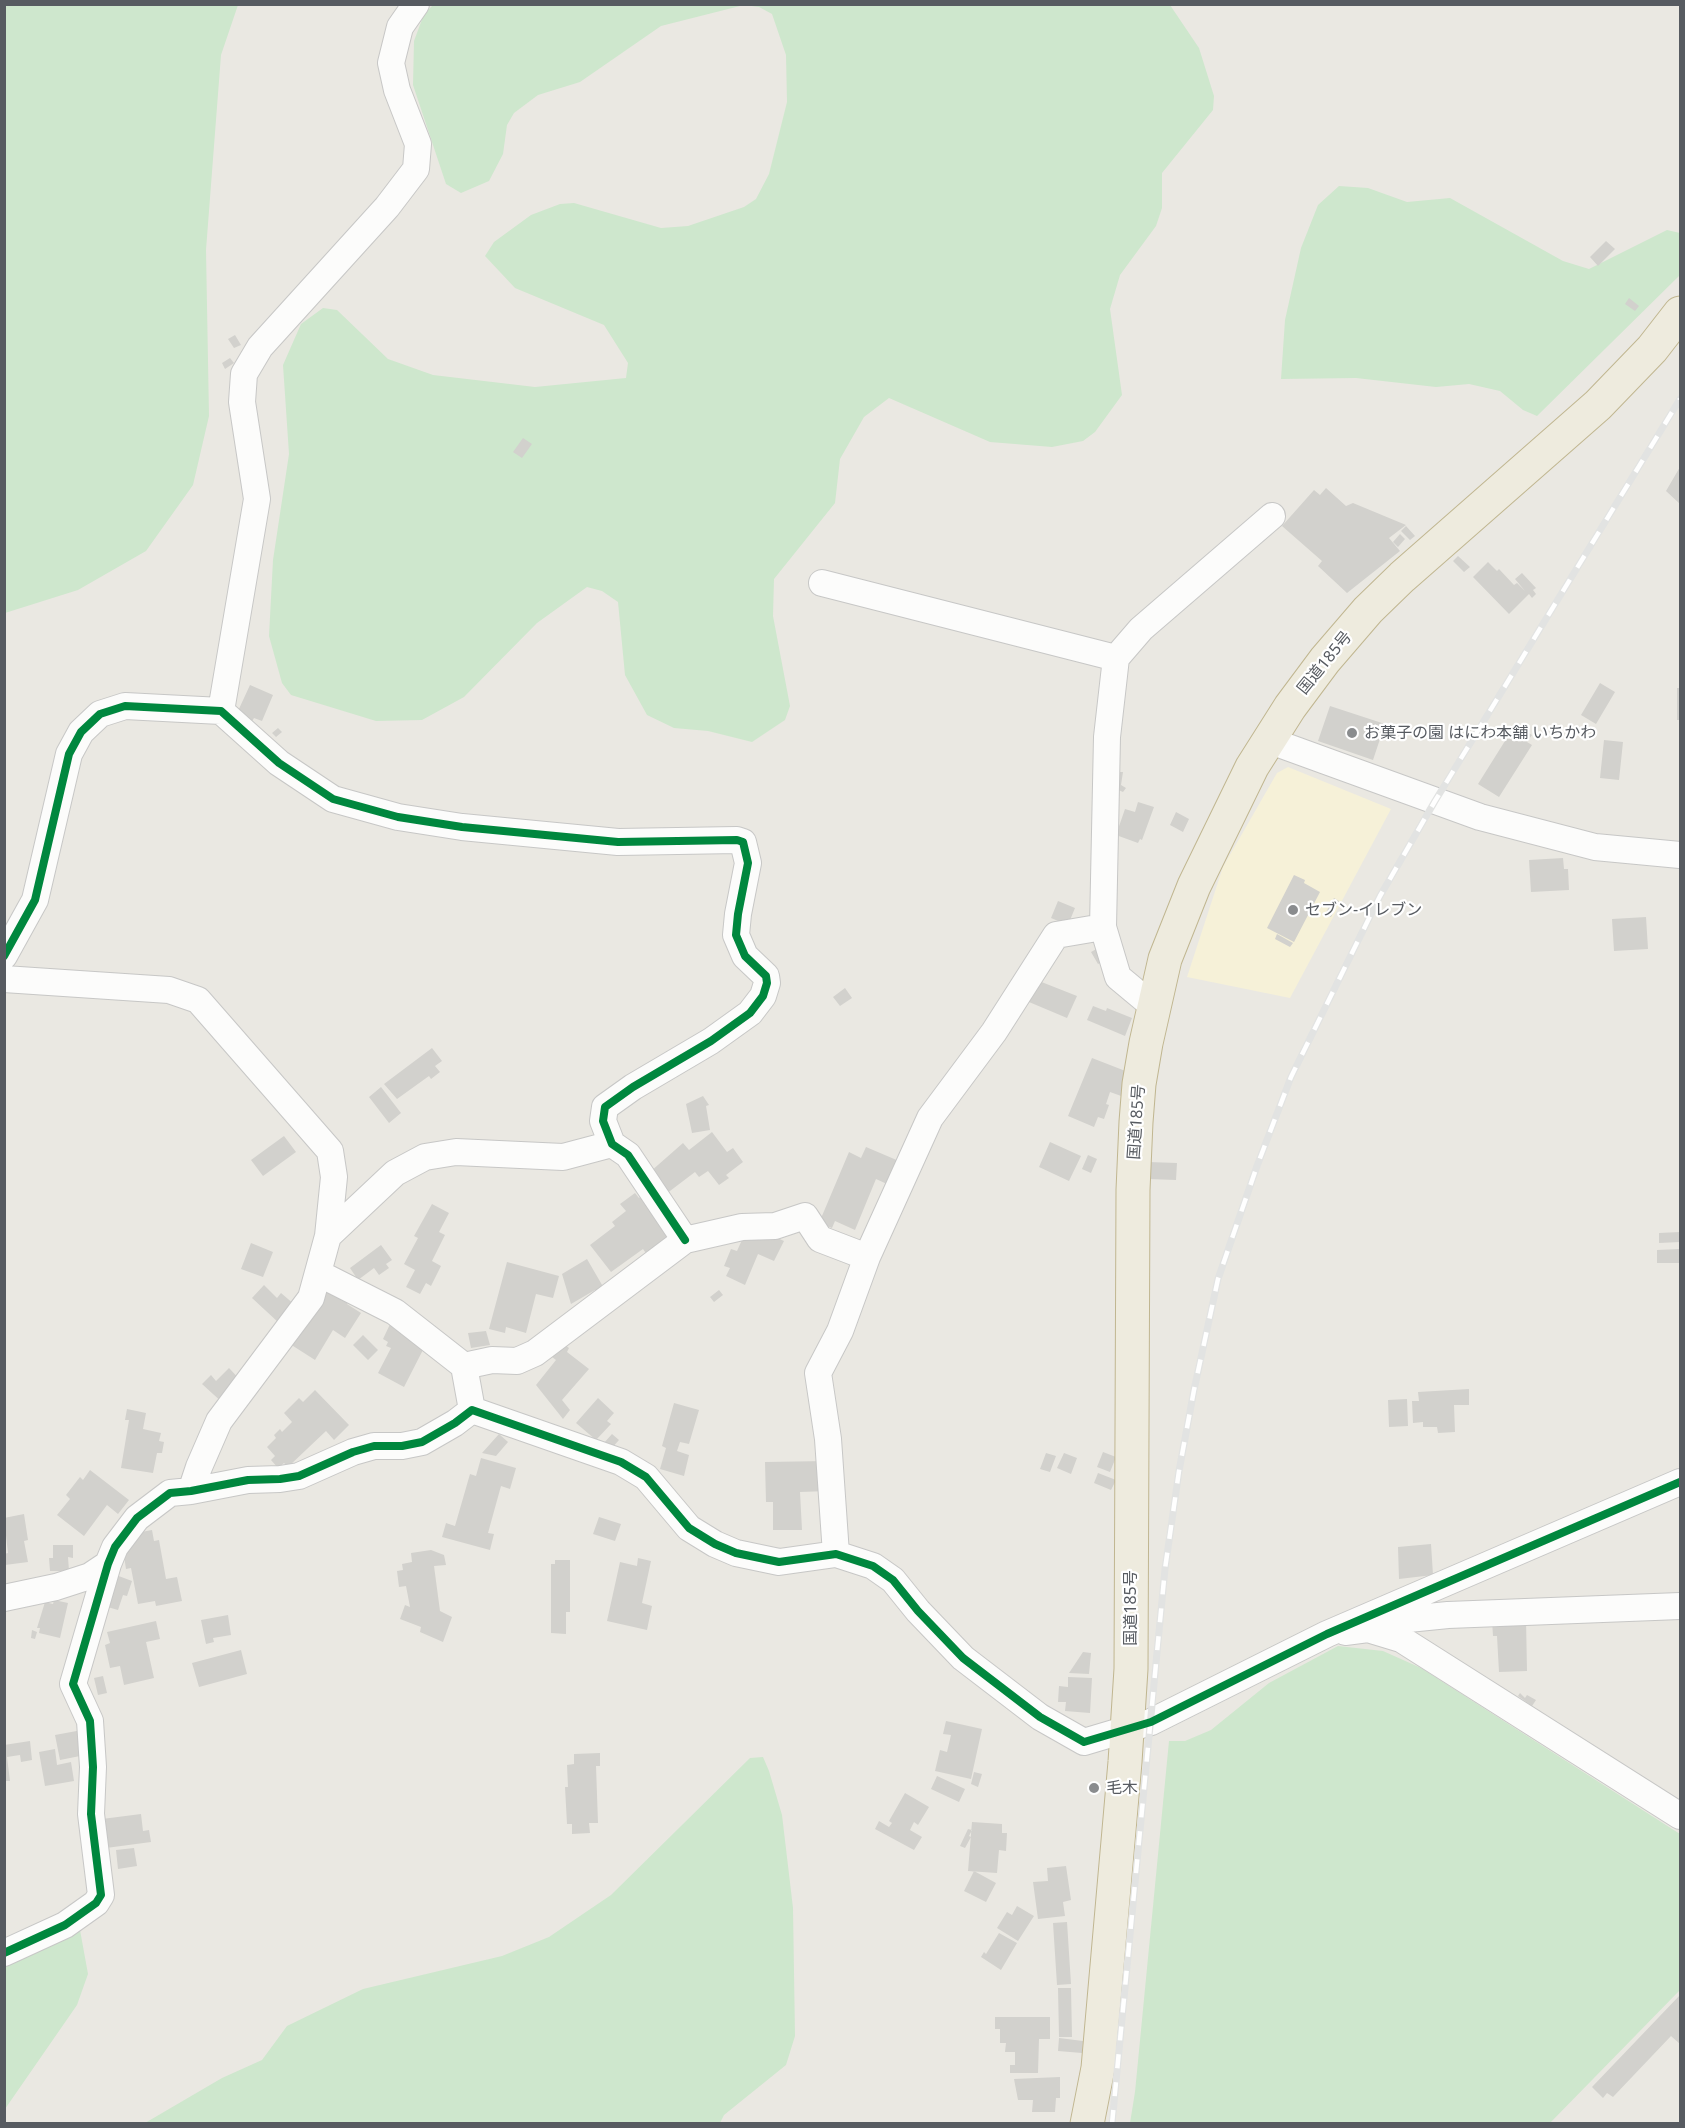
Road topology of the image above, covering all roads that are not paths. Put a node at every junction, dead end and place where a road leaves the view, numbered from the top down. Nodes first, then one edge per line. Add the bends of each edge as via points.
1 (416, 4) edge
2 (1680, 313) edge
3 (1272, 516) dead end
4 (822, 583) dead end
5 (1116, 658) junction
6 (221, 711) junction
7 (1268, 740) junction
8 (1680, 855) edge
9 (1103, 927) junction
10 (4, 956) edge
11 (4, 979) edge
12 (1154, 1007) junction
13 (612, 1144) junction
14 (328, 1236) junction
15 (685, 1240) junction
16 (867, 1257) junction
17 (318, 1273) junction
18 (464, 1366) junction
19 (472, 1410) junction
20 (1680, 1482) edge
21 (191, 1491) junction
22 (836, 1554) junction
23 (108, 1564) junction
24 (4, 1598) edge
25 (1680, 1606) edge
26 (1375, 1615) junction
27 (1327, 1634) junction
28 (1127, 1731) junction
29 (1680, 1816) edge
30 (4, 1953) edge
31 (1087, 2124) edge

1 - 6 street via 400,27 391,63 418,144 416,169 387,207 261,346 244,374 242,402 257,499
2 - 7 highway, 国道185号 via 1652,349 1598,405 1368,610 1325,660
3 - 5 street via 1141,629
4 - 5 street
5 - 9 street via 1107,737
6 - 10 street via 125,706 100,714 81,732 69,754 35,900
6 - 13 street via 279,763 333,799 398,817 618,842 743,842 748,863 736,935 745,956 766,976 763,996 750,1013 711,1041 605,1107 603,1121
7 - 8 street via 1480,817 1595,847
7 - 12 highway, 国道185号 via 1222,824 1194,886 1165,959
9 - 12 street via 1118,977
9 - 16 street via 1056,935 994,1032 930,1118
11 - 14 street via 169,990 198,1000 330,1151 334,1177
12 - 28 highway, 国道185号 via 1139,1084 1133,1190 1131,1669
13 - 14 street via 564,1156 456,1152 425,1157 395,1173
13 - 15 street via 628,1155
14 - 17 street
15 - 16 street via 742,1227 775,1226 805,1216 820,1239
15 - 18 street via 536,1353 517,1361 492,1359
16 - 22 street via 840,1331 818,1373 828,1439
17 - 18 street via 395,1312
17 - 21 street via 311,1298 219,1421
18 - 19 street
19 - 21 street via 422,1442 352,1452 299,1476 248,1480
19 - 22 street via 621,1462 646,1477 689,1528 715,1544 779,1562
20 - 26 street
21 - 23 street via 170,1493 144,1511
22 - 28 street via 873,1566 893,1580 963,1658 1040,1717 1084,1742
23 - 24 street via 90,1576
23 - 30 street via 73,1684 90,1720 91,1814 101,1894 96,1903 65,1925
25 - 26 street via 1398,1620
26 - 27 street
27 - 28 street
27 - 29 street via 1368,1629 1401,1639
28 - 31 highway, 国道185号 via 1098,2068

